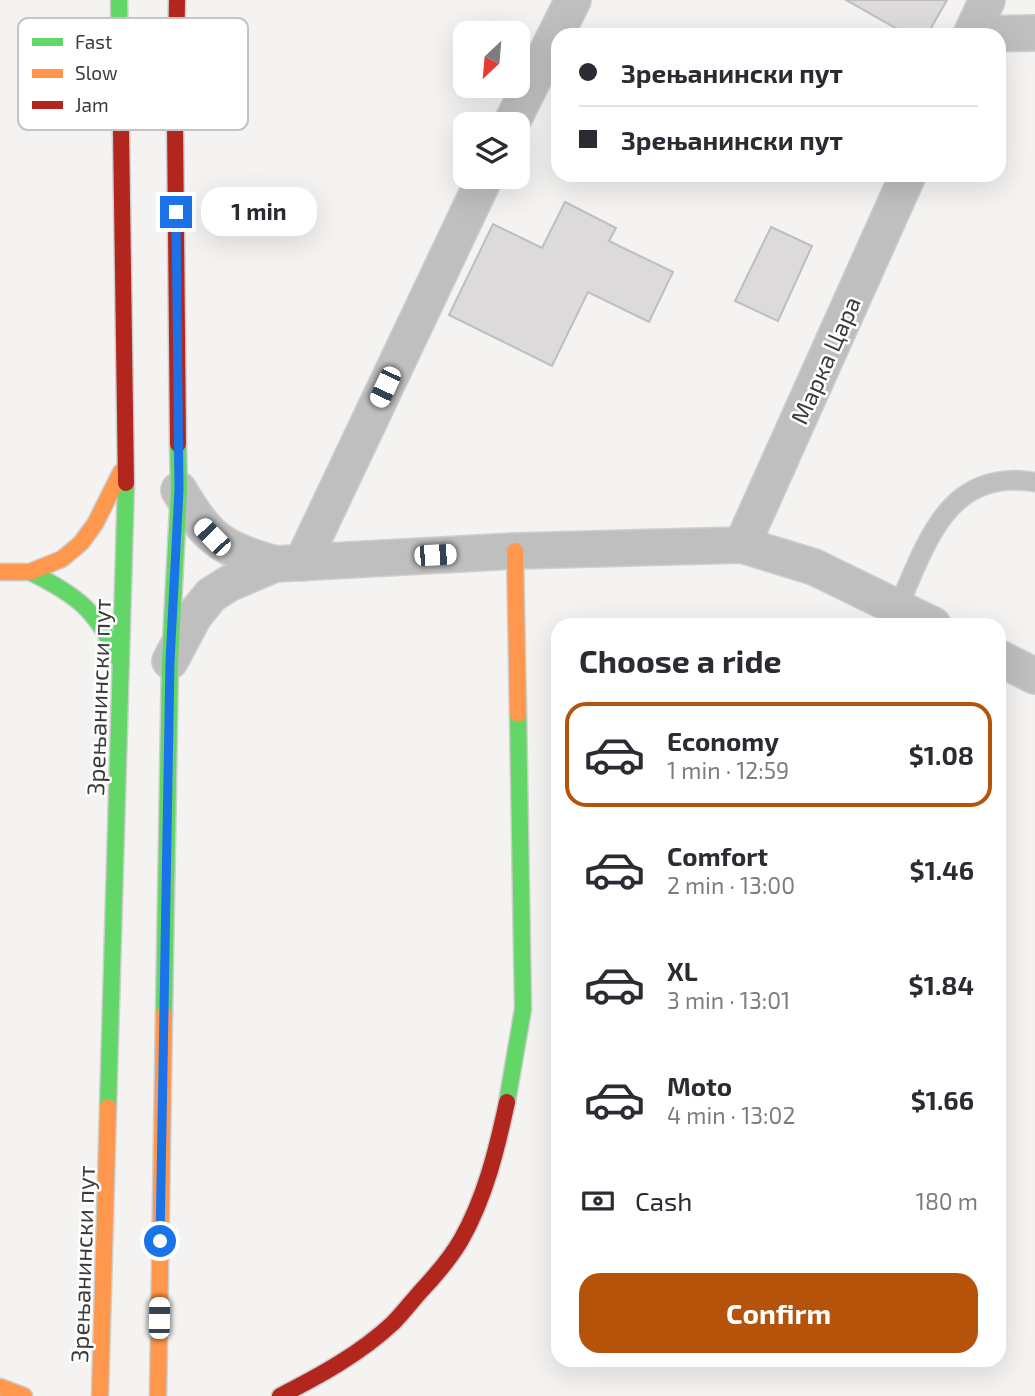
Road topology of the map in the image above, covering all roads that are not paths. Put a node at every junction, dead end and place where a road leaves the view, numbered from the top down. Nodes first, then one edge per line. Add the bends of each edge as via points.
1 (119, 0) edge
2 (177, 0) edge
3 (573, 0) edge
4 (987, 0) edge
5 (119, 18) edge
6 (177, 18) edge
7 (559, 28) edge
8 (974, 28) edge
9 (1035, 33) edge
10 (1006, 34) edge
11 (551, 44) edge
12 (517, 112) edge
13 (121, 130) edge
14 (175, 130) edge
15 (905, 182) edge
16 (479, 189) edge
17 (127, 460) junction
18 (1035, 482) edge
19 (179, 490) junction
20 (742, 545) junction
21 (515, 551) junction
22 (288, 564) junction
23 (0, 572) edge
24 (30, 572) junction
25 (898, 607) junction
26 (919, 618) edge
27 (170, 661) junction
28 (1006, 662) edge
29 (122, 665) junction
30 (1035, 676) edge
31 (0, 1387) edge
32 (24, 1396) edge
33 (100, 1396) edge
34 (158, 1396) edge
35 (280, 1396) edge

1 - 5 main road, Зрењанински пут
2 - 6 main road
3 - 7 street
4 - 8 street
9 - 10 street
11 - 12 street
13 - 17 main road, Зрењанински пут
14 - 19 main road
15 - 20 street, Марка Цара
16 - 22 street
17 - 24 main road via 81,543 62,559
17 - 29 main road, Зрењанински пут
18 - 25 lane via 1007,480 980,487 957,500 938,520
19 - 22 street via 197,522 232,551
19 - 27 main road
20 - 21 street
20 - 25 street via 814,568
21 - 22 street
21 - 35 main road via 523,1009 501,1137 463,1236 437,1274 389,1327 330,1371
22 - 27 street via 230,583 211,595
23 - 24 main road
24 - 29 main road via 82,602 103,625
25 - 26 street
27 - 34 main road
28 - 30 street
29 - 33 main road, Зрењанински пут
31 - 32 main road

